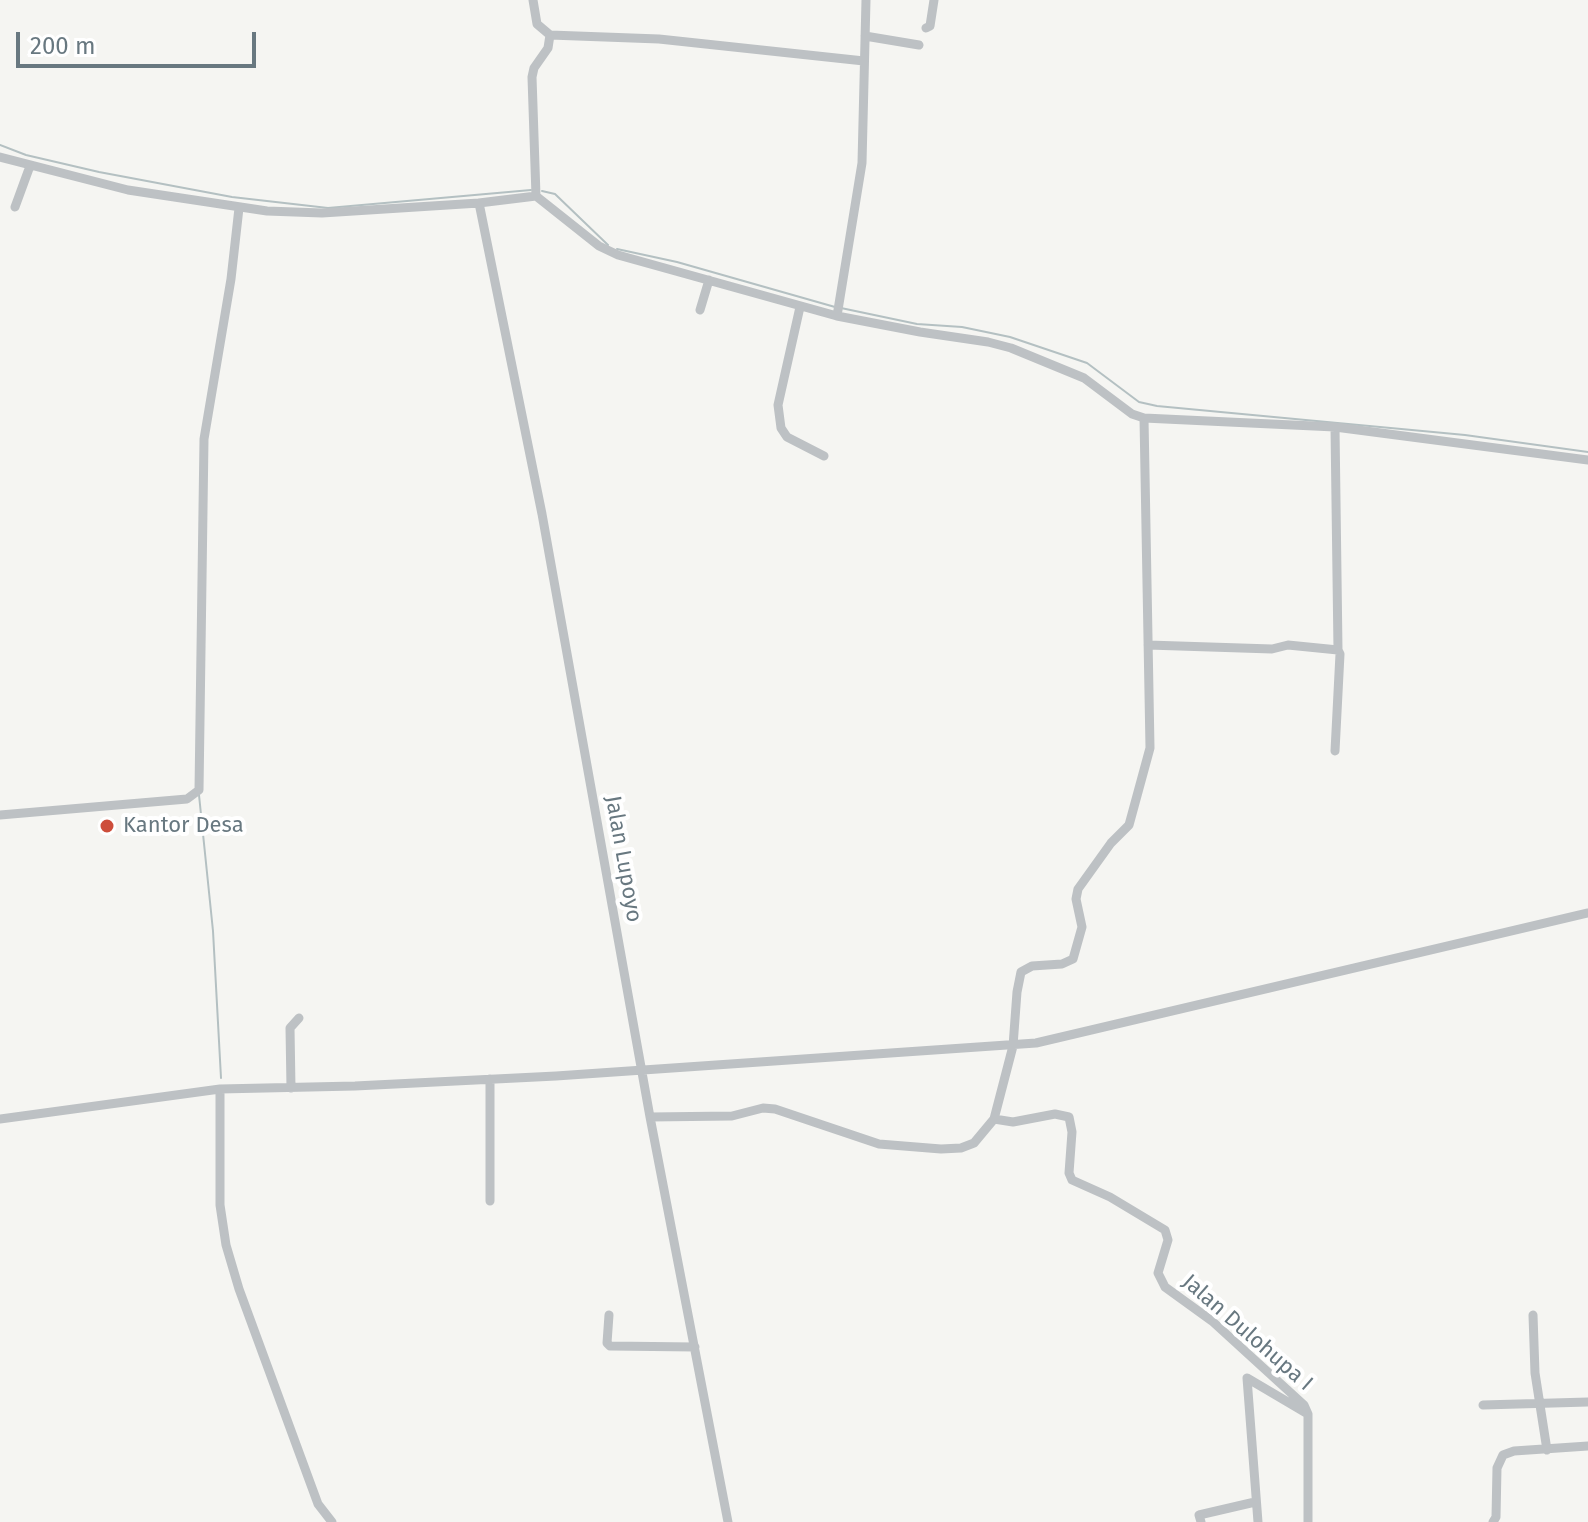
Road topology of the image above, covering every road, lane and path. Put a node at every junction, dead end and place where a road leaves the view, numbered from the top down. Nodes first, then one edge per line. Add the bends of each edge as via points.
1 (533, 0) edge
2 (866, 0) edge
3 (934, 0) edge
4 (926, 28) dead end
5 (550, 35) junction
6 (865, 36) junction
7 (919, 45) dead end
8 (864, 61) junction
9 (0, 157) edge
10 (30, 166) junction
11 (536, 196) junction
12 (485, 202) junction
13 (15, 207) dead end
14 (239, 208) junction
15 (708, 284) junction
16 (700, 310) dead end
17 (799, 311) junction
18 (838, 311) junction
19 (1144, 418) junction
20 (1335, 427) junction
21 (824, 456) dead end
22 (1588, 460) edge
23 (1148, 645) junction
24 (1338, 650) junction
25 (1335, 751) dead end
26 (0, 815) edge
27 (1588, 913) edge
28 (299, 1018) dead end
29 (1013, 1046) junction
30 (647, 1071) junction
31 (490, 1079) junction
32 (291, 1088) junction
33 (220, 1089) junction
34 (650, 1117) junction
35 (0, 1119) edge
36 (994, 1119) junction
37 (490, 1201) dead end
38 (609, 1315) dead end
39 (1533, 1315) dead end
40 (695, 1347) junction
41 (1588, 1402) edge
42 (1542, 1404) junction
43 (1483, 1405) dead end
44 (1308, 1414) junction
45 (1588, 1446) edge
46 (1547, 1450) junction
47 (1255, 1502) junction
48 (332, 1522) edge
49 (728, 1522) edge
50 (1201, 1522) edge
51 (1257, 1522) edge
52 (1308, 1522) edge
53 (1493, 1522) edge

1 - 5 street via 537,24
2 - 6 street
3 - 4 street
5 - 8 street via 659,39
5 - 11 street via 532,77
6 - 7 street
6 - 8 street
8 - 18 street via 862,163
9 - 10 street
10 - 13 street
10 - 14 street via 128,190
11 - 12 street
11 - 15 street via 610,252
12 - 14 street via 322,213
12 - 30 street, Jalan Lupoyo
14 - 26 street via 204,439 199,790 187,799
15 - 16 street
15 - 17 street
17 - 18 street
17 - 21 street via 778,405 781,428 787,437
18 - 19 street via 1011,348 1084,378
19 - 20 street
19 - 23 street
20 - 22 street
20 - 24 street
23 - 24 street
23 - 29 street via 1150,748 1133,815 1078,889 1082,927 1073,959 1021,972
24 - 25 street
27 - 29 street via 1084,1034
28 - 32 street via 290,1028
29 - 30 street
29 - 36 street
30 - 31 street
30 - 34 street, Jalan Lupoyo
31 - 32 street
31 - 37 street
32 - 33 street
33 - 35 street
33 - 48 street via 220,1205 226,1245 318,1504
34 - 36 street via 732,1116 775,1109 879,1144 941,1149 974,1143
34 - 40 street, Jalan Lupoyo
36 - 44 street, Jalan Dulohupa I via 1069,1117 1070,1177 1165,1230 1168,1240 1158,1275 1165,1287 1232,1339
38 - 40 street via 610,1346
39 - 42 street
40 - 49 street, Jalan Lupoyo
41 - 42 street
42 - 43 street
42 - 46 street
44 - 47 street via 1247,1378
44 - 52 street, Jalan Dulohupa I
45 - 46 street
46 - 53 street via 1501,1457
47 - 50 street via 1199,1515
47 - 51 street

